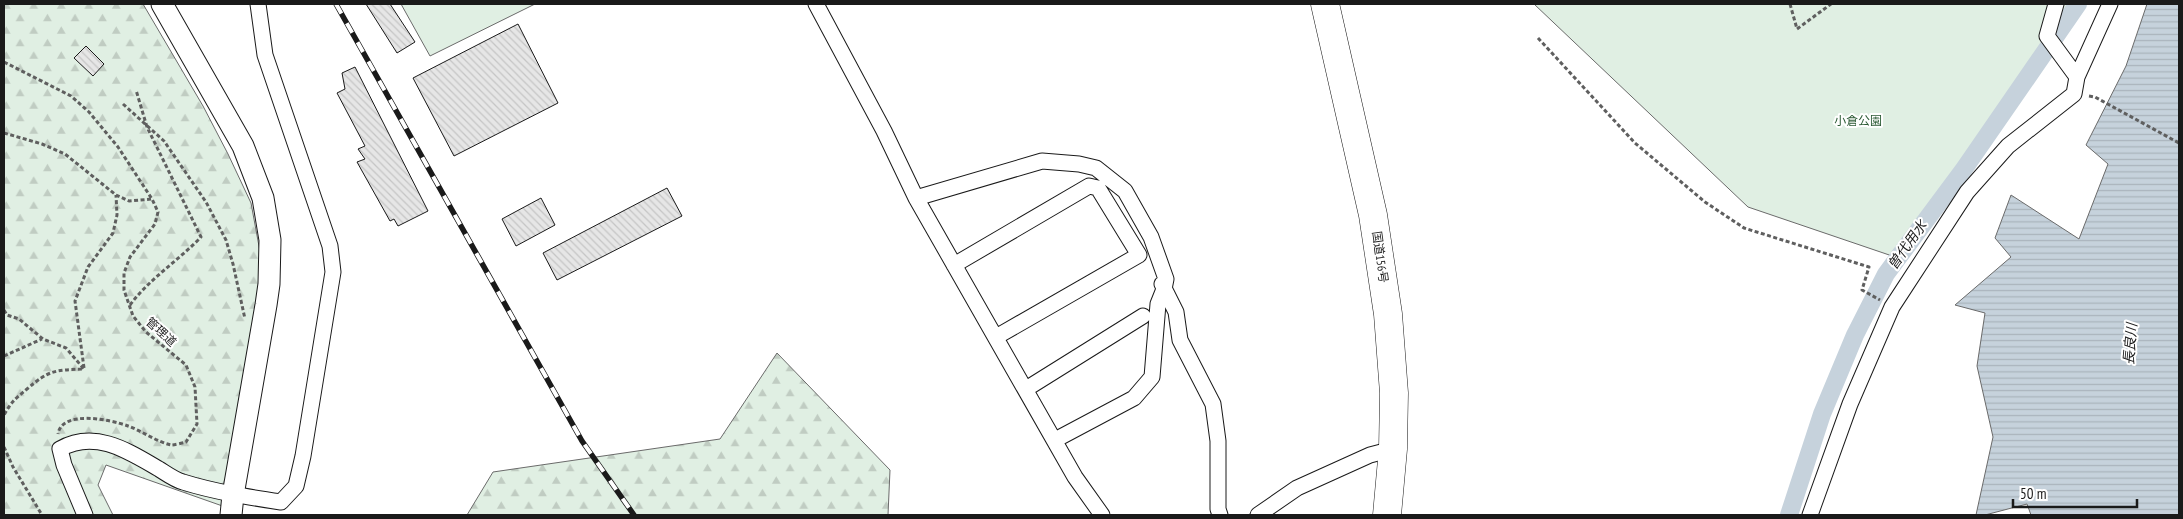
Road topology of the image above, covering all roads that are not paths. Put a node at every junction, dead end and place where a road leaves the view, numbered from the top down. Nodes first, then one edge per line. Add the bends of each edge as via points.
1 (162, 4) edge
2 (258, 4) edge
3 (816, 4) edge
4 (1325, 4) edge
5 (2056, 4) edge
6 (2110, 4) edge
7 (2077, 77) junction
8 (916, 198) junction
9 (1124, 232) junction
10 (954, 265) junction
11 (1164, 289) junction
12 (1143, 316) dead end
13 (996, 337) junction
14 (1026, 389) junction
15 (1055, 440) junction
16 (1394, 449) junction
17 (232, 505) edge
18 (84, 515) edge
19 (1102, 515) edge
20 (1220, 515) edge
21 (1258, 515) edge
22 (1388, 515) edge
23 (1810, 515) edge

1 - 17 street via 243,146 263,198 270,240 269,284
2 - 17 street via 265,55 330,246 333,272 296,486 281,502
3 - 8 street
4 - 16 highway, 国道156号 via 1374,215 1391,341
5 - 7 street via 2047,36
6 - 7 street
7 - 23 street via 2074,94 2008,146 1967,192 1892,307 1850,404
8 - 10 street
8 - 11 street via 1042,161 1096,168 1125,191 1151,237 1166,279
9 - 10 street via 1098,188 1089,186
9 - 11 street via 1134,229
9 - 13 street via 1139,255
10 - 13 street
11 - 15 street via 1158,304 1152,377 1134,398
11 - 20 street via 1176,312 1180,340 1213,404 1218,441
12 - 14 street
13 - 14 street
14 - 15 street
15 - 19 street
16 - 21 street via 1370,455 1297,488
16 - 22 highway, 国道156号
17 - 18 street via 111,444 81,440 60,449

